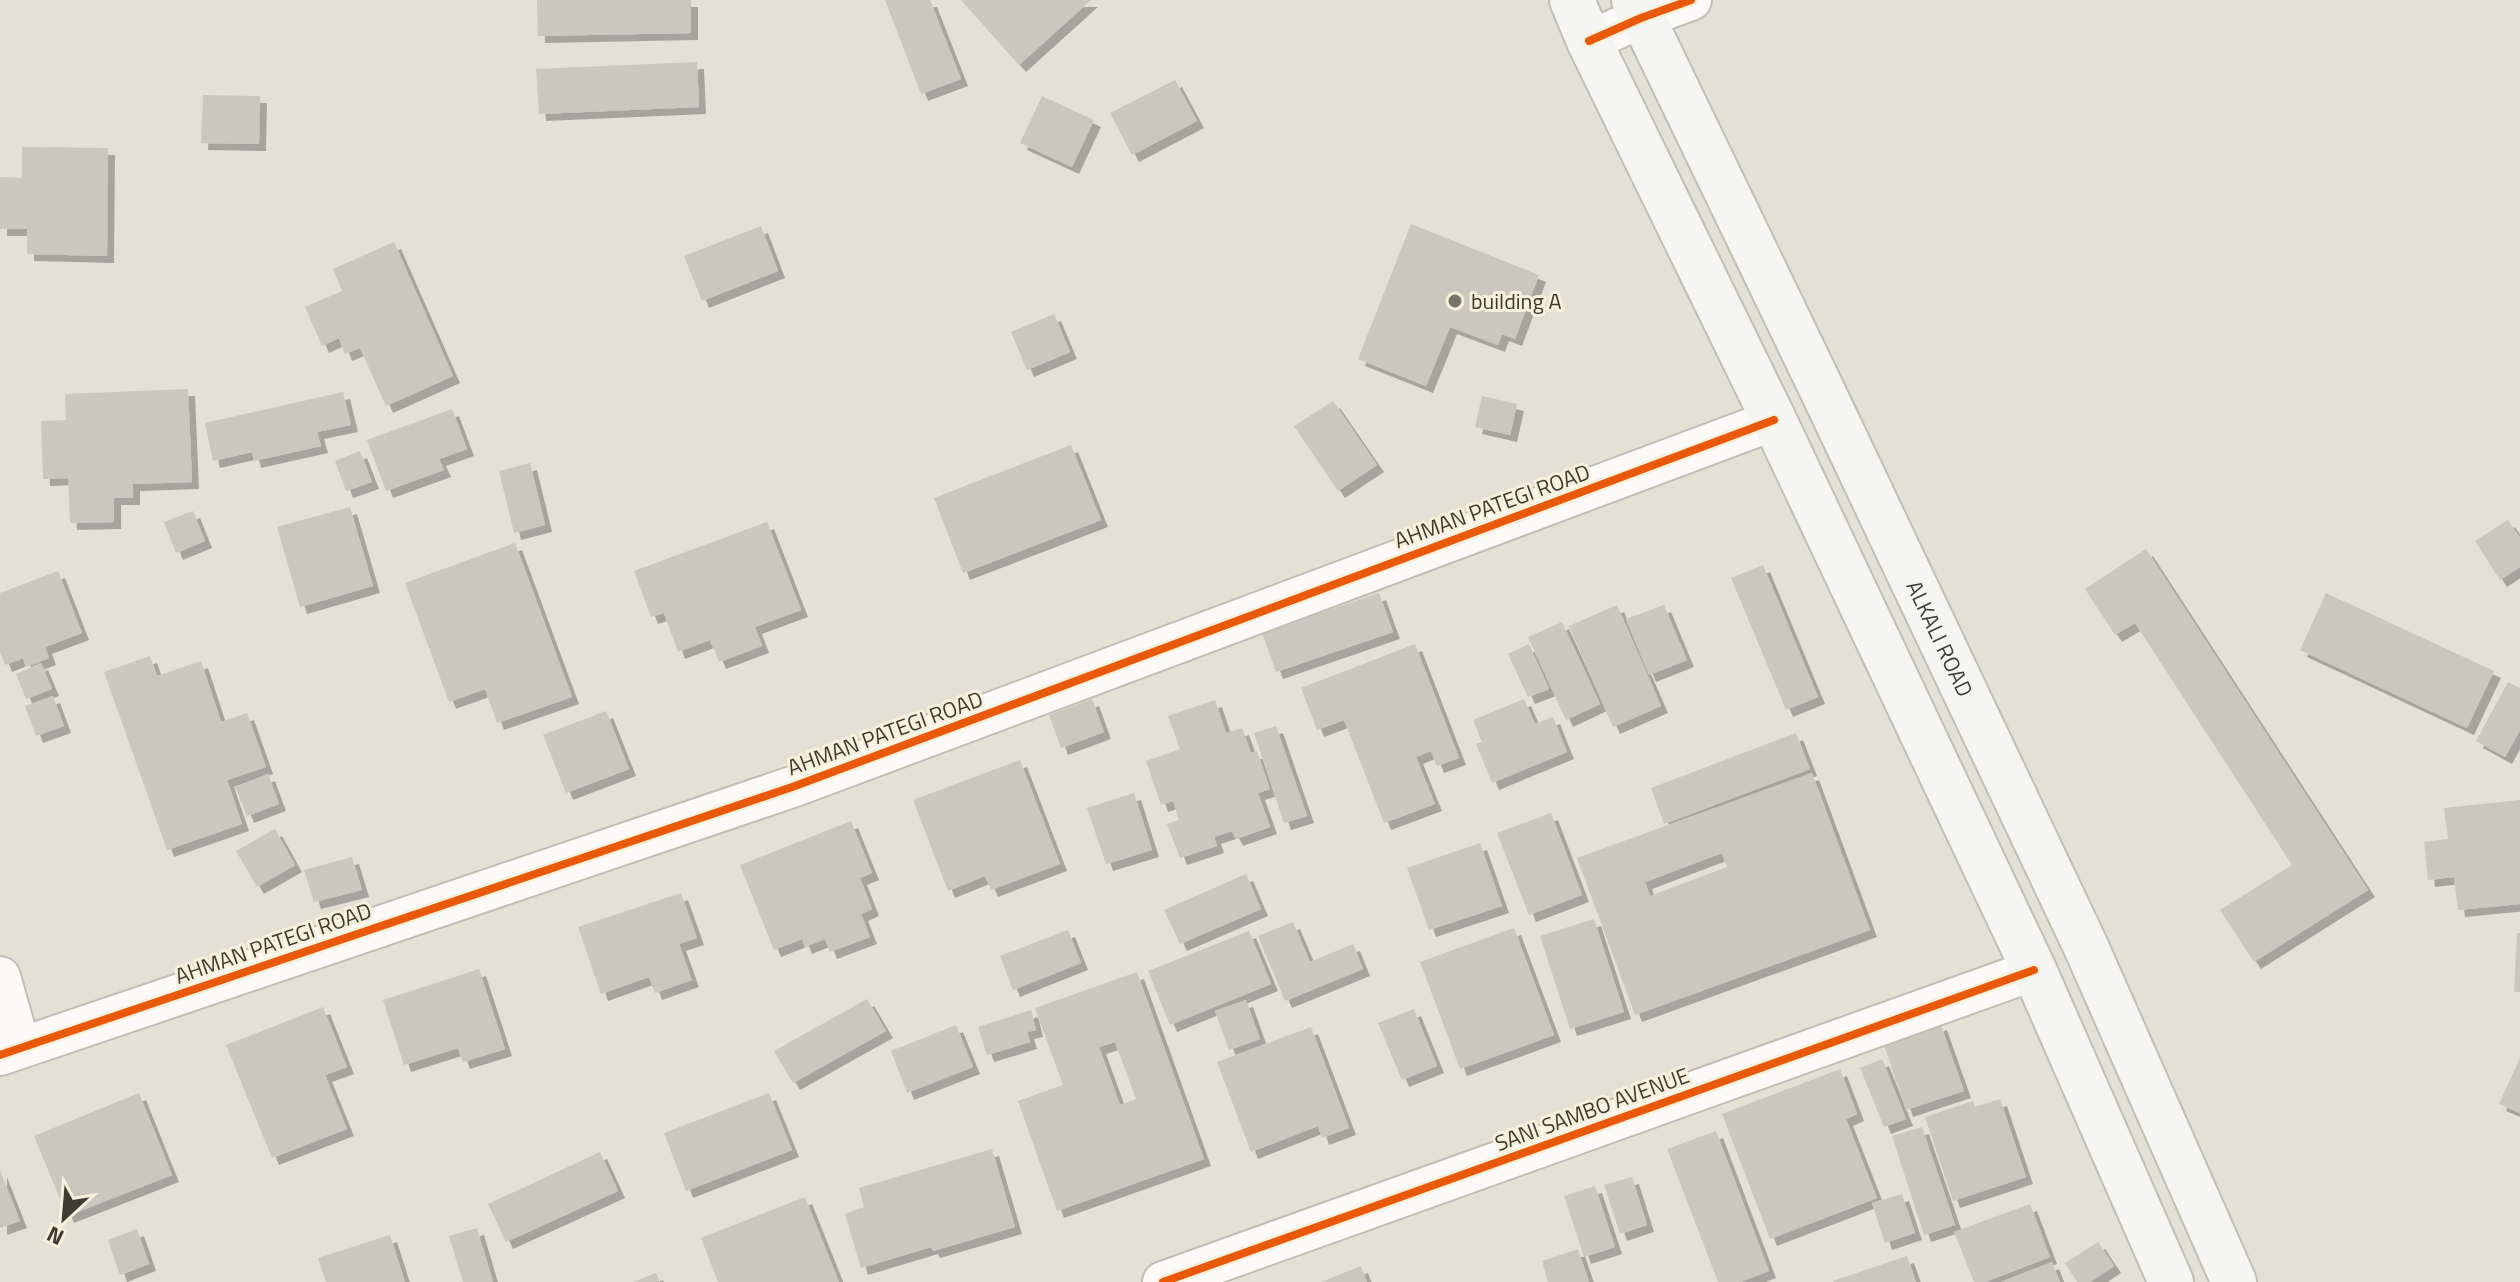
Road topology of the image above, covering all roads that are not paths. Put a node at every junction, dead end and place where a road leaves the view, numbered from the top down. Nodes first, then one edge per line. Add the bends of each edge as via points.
1 (1572, 0) edge
2 (1691, 0) edge
3 (1638, 9) edge
4 (1589, 41) junction
5 (1774, 420) junction
6 (2034, 970) junction
7 (0, 977) edge
8 (10, 1051) edge
9 (1163, 1282) edge
10 (2171, 1282) edge
11 (2234, 1282) edge

1 - 4 main road
2 - 3 street
3 - 4 street
3 - 11 main road, ALKALI ROAD via 2073,919
4 - 5 main road
5 - 6 main road
5 - 8 street, AHMAN PATEGI ROAD via 795,786
6 - 9 street, SANI SAMBO AVENUE
6 - 10 main road
7 - 8 street

